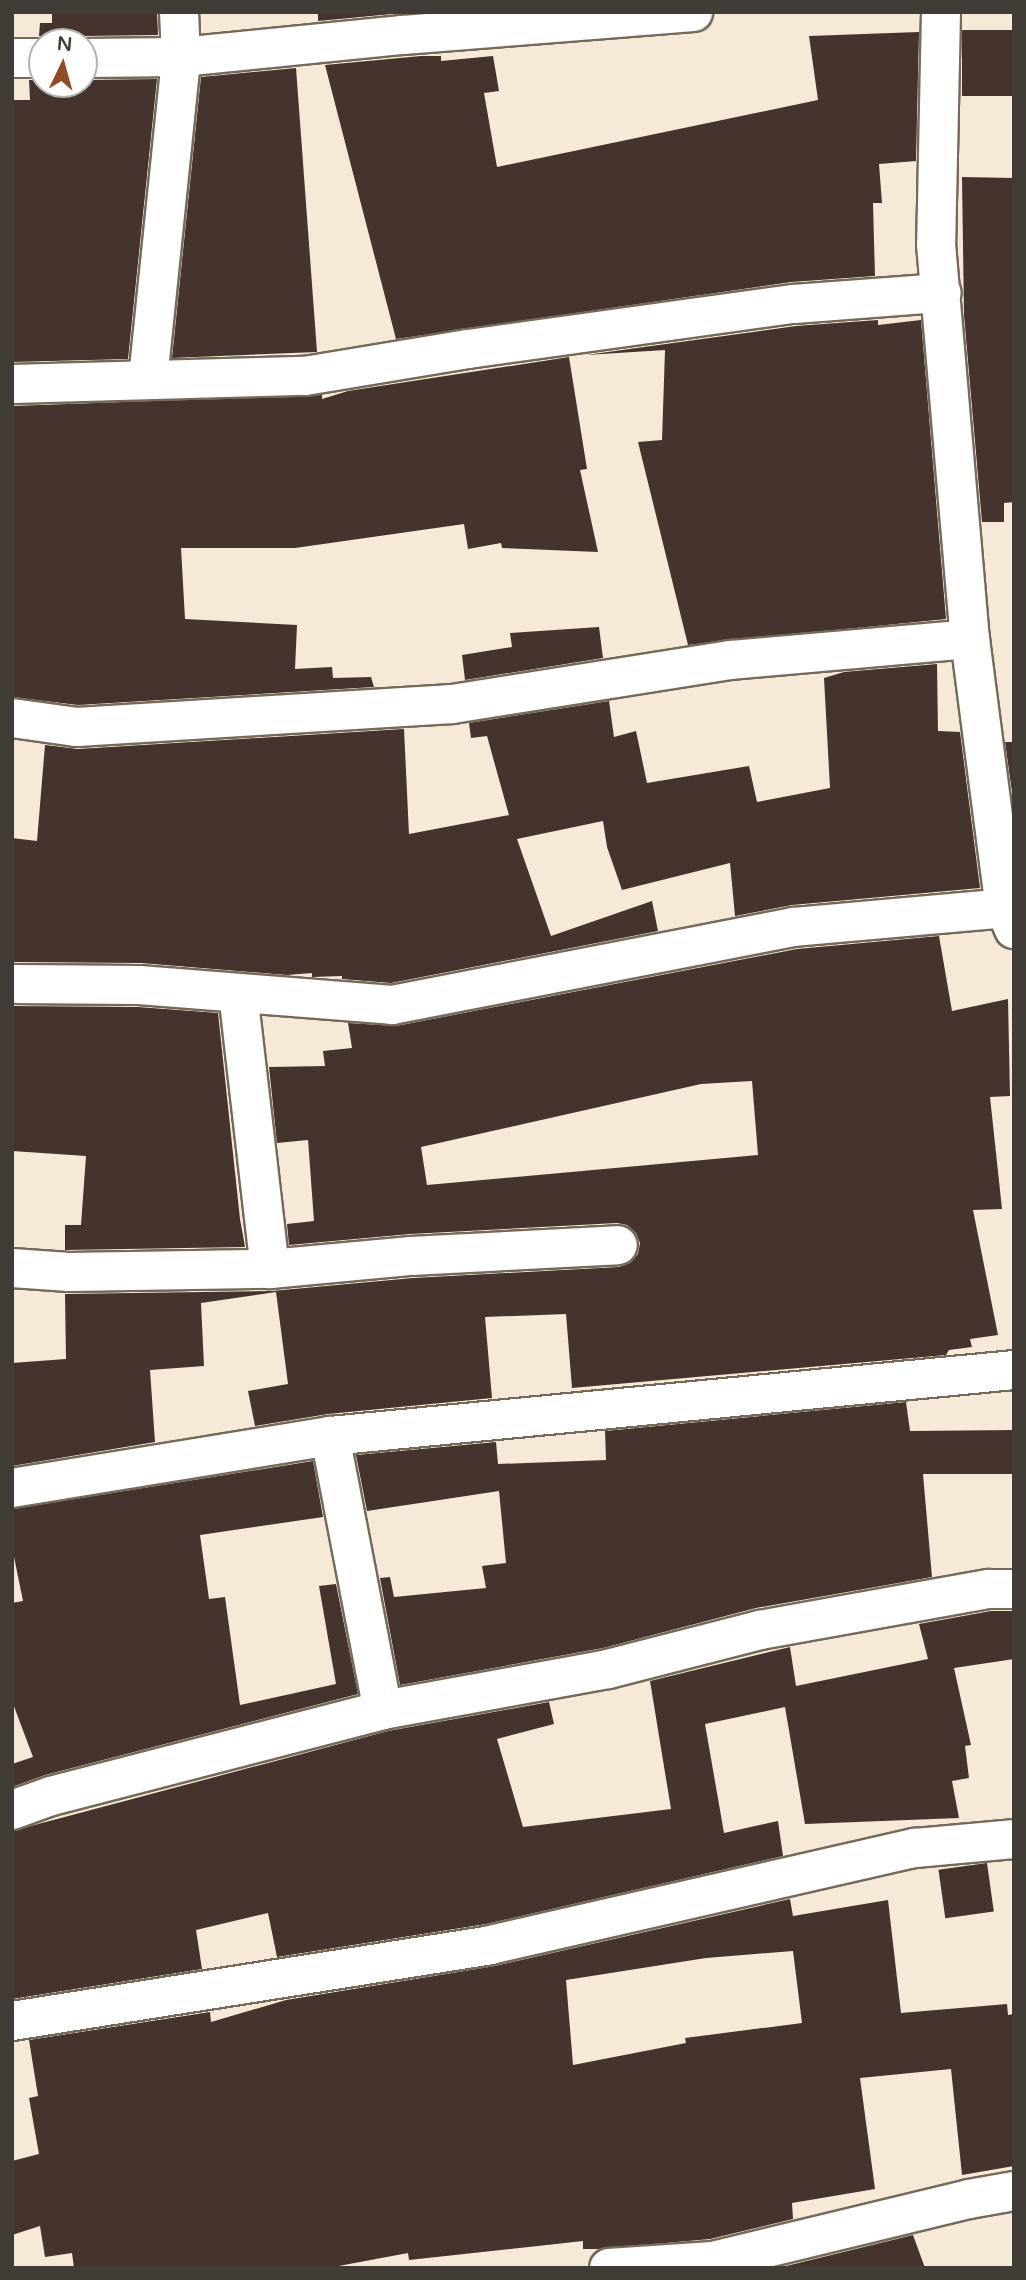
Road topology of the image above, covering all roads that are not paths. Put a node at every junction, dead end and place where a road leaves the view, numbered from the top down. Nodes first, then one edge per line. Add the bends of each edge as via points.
1 (179, 12) edge
2 (693, 12) edge
3 (941, 12) edge
4 (181, 57) junction
5 (98, 58) edge
6 (942, 293) junction
7 (148, 379) junction
8 (12, 384) edge
9 (970, 639) junction
10 (12, 718) edge
11 (1010, 919) edge
12 (12, 984) edge
13 (237, 993) junction
14 (618, 1245) dead end
15 (12, 1268) edge
16 (270, 1269) junction
17 (1014, 1370) edge
18 (330, 1436) junction
19 (12, 1488) edge
20 (1014, 1589) edge
21 (383, 1710) junction
22 (12, 1810) edge
23 (1014, 1839) edge
24 (12, 2021) edge
25 (1014, 2191) edge
26 (609, 2268) edge

1 - 4 street
2 - 4 street
3 - 6 street via 936,244
4 - 5 street
4 - 7 street
6 - 7 street via 794,303 305,376
6 - 9 street
7 - 8 street
9 - 10 street via 731,660 452,704 77,727
9 - 11 street
11 - 13 street via 794,927 392,1005
12 - 13 street via 139,985
13 - 16 street
14 - 16 street
15 - 16 street via 69,1272
17 - 18 street
18 - 19 street
18 - 21 street
20 - 21 street via 989,1589 760,1630 608,1669
21 - 22 street
23 - 24 street via 915,1848 490,1945
25 - 26 street via 713,2261

